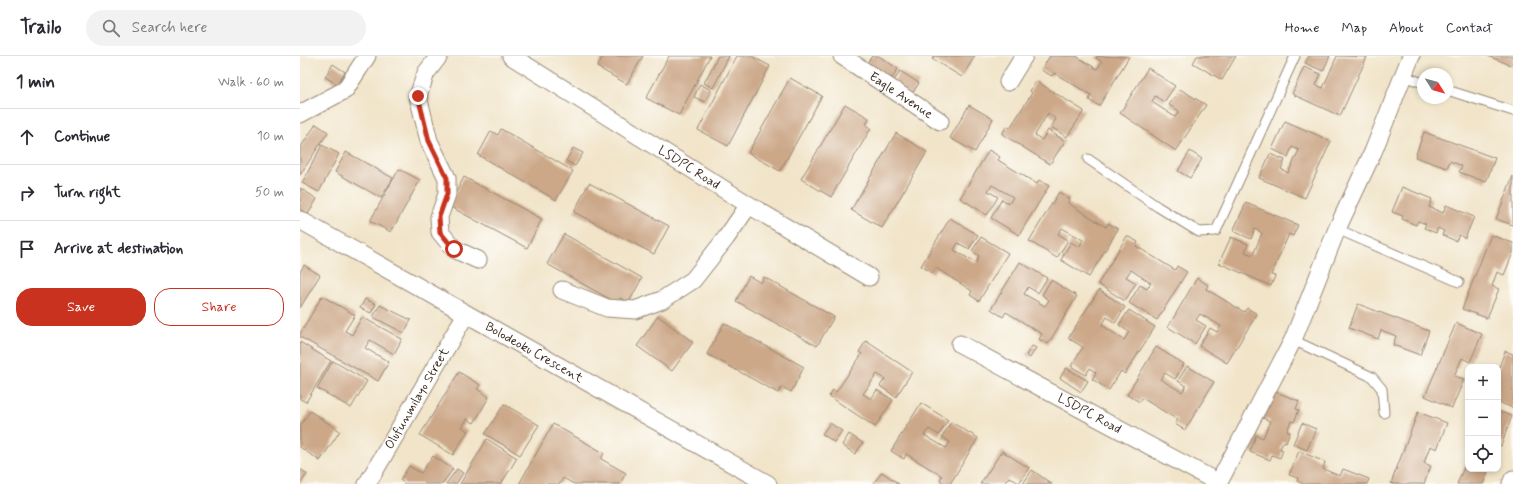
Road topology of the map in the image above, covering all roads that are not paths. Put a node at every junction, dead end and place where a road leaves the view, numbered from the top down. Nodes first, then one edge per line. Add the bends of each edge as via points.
1 (367, 56) edge
2 (439, 56) edge
3 (842, 56) edge
4 (1024, 56) edge
5 (1295, 56) edge
6 (1411, 56) edge
7 (521, 58) edge
8 (1403, 76) junction
9 (1417, 80) edge
10 (1008, 82) dead end
11 (1453, 92) edge
12 (1513, 111) edge
13 (300, 114) edge
14 (940, 121) dead end
15 (1088, 159) dead end
16 (749, 205) junction
17 (300, 220) edge
18 (1338, 229) junction
19 (478, 260) dead end
20 (868, 277) dead end
21 (1460, 282) dead end
22 (562, 290) dead end
23 (466, 314) junction
24 (1293, 340) junction
25 (960, 344) dead end
26 (1384, 413) dead end
27 (1513, 479) edge
28 (367, 484) edge
29 (768, 484) edge
30 (1219, 484) edge
31 (1511, 484) edge

1 - 13 street via 345,90
2 - 19 street via 426,72 418,96 429,141 447,178 447,194 439,217 440,232 454,249
3 - 14 street, Eagle Avenue
4 - 10 street
5 - 15 lane via 1216,231 1200,232
6 - 8 street
7 - 16 street, LSDPC Road
8 - 9 lane
8 - 18 street via 1373,152
11 - 12 lane
16 - 20 street, LSDPC Road
16 - 22 street via 693,280 662,300 635,310 607,308
17 - 23 street, Bolodeoku Crescent
18 - 21 lane
18 - 24 street
23 - 28 street, Olufunmilayo Street
23 - 29 street, Bolodeoku Crescent
24 - 26 lane via 1372,377 1382,389
24 - 30 street
25 - 30 street, LSDPC Road
27 - 31 street

